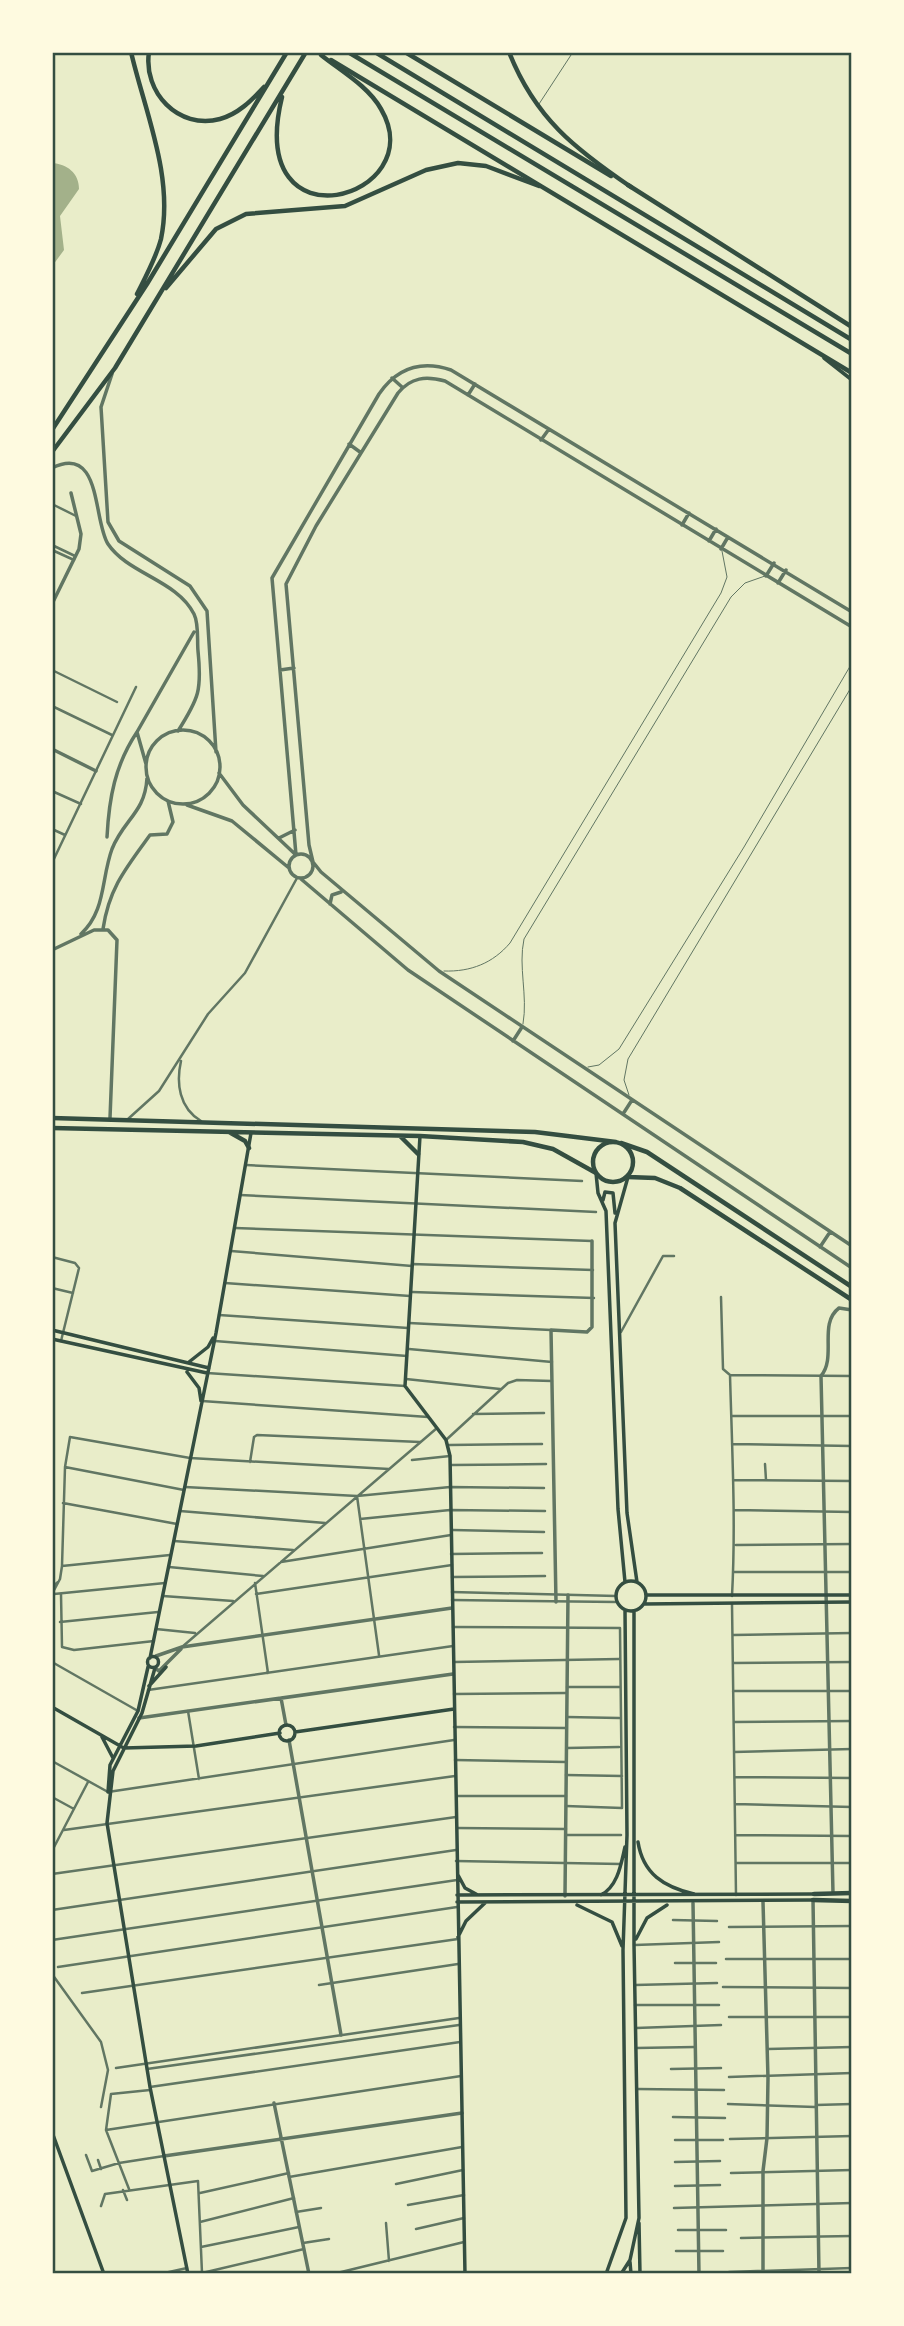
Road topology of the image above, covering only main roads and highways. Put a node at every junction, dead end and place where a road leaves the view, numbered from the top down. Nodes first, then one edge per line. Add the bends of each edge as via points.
1 (131, 52) edge
2 (149, 52) edge
3 (348, 52) edge
4 (375, 52) edge
5 (405, 52) edge
6 (509, 52) edge
7 (286, 54) edge
8 (320, 54) edge
9 (304, 55) edge
10 (269, 82) junction
11 (283, 91) junction
12 (539, 186) junction
13 (631, 187) junction
14 (160, 294) junction
15 (132, 304) junction
16 (852, 327) edge
17 (852, 340) edge
18 (814, 350) junction
19 (852, 354) edge
20 (852, 373) edge
21 (852, 380) edge
22 (52, 430) edge
23 (52, 452) edge
24 (52, 1118) edge
25 (63, 1118) junction
26 (252, 1122) junction
27 (52, 1128) edge
28 (59, 1128) junction
29 (421, 1128) junction
30 (225, 1130) junction
31 (252, 1131) junction
32 (399, 1135) junction
33 (420, 1136) junction
34 (619, 1143) junction
35 (249, 1148) junction
36 (418, 1154) junction
37 (596, 1173) junction
38 (628, 1177) junction
39 (606, 1211) junction
40 (615, 1223) junction
41 (852, 1287) edge
42 (852, 1300) edge
43 (52, 1330) edge
44 (216, 1333) junction
45 (52, 1339) edge
46 (111, 1345) junction
47 (109, 1352) junction
48 (188, 1363) junction
49 (209, 1367) junction
50 (185, 1370) junction
51 (208, 1373) junction
52 (202, 1402) junction
53 (625, 1582) junction
54 (637, 1582) junction
55 (646, 1595) junction
56 (852, 1595) edge
57 (852, 1602) edge
58 (644, 1604) junction
59 (625, 1610) junction
60 (634, 1611) junction
61 (153, 1643) junction
62 (156, 1656) junction
63 (150, 1658) junction
64 (148, 1667) junction
65 (166, 1667) road end
66 (155, 1668) junction
67 (146, 1689) junction
68 (52, 1707) edge
69 (454, 1709) junction
70 (295, 1732) junction
71 (279, 1733) junction
72 (101, 1735) junction
73 (122, 1747) junction
74 (113, 1760) junction
75 (108, 1793) junction
76 (636, 1833) junction
77 (627, 1835) junction
78 (457, 1874) junction
79 (852, 1893) edge
80 (457, 1895) junction
81 (485, 1896) junction
82 (588, 1896) junction
83 (625, 1896) junction
84 (634, 1896) junction
85 (700, 1896) junction
86 (814, 1897) junction
87 (852, 1901) edge
88 (486, 1902) junction
89 (571, 1903) junction
90 (625, 1903) junction
91 (635, 1903) junction
92 (680, 1903) junction
93 (457, 1904) junction
94 (458, 1939) junction
95 (634, 1945) junction
96 (623, 1950) junction
97 (52, 2132) edge
98 (639, 2218) junction
99 (630, 2260) junction
100 (104, 2273) edge
101 (188, 2273) edge
102 (465, 2273) edge
103 (606, 2273) edge
104 (621, 2273) edge
105 (631, 2273) edge
106 (640, 2273) edge

1 - 15 main road via 164,197 155,257
2 - 10 main road via 152,89 173,110 189,118 228,116
3 - 19 main road
4 - 17 main road
5 - 13 main road
6 - 13 main road via 538,106 573,147
7 - 10 main road
8 - 11 main road via 369,93 387,120 387,154 367,184 348,193 321,195 287,176 274,138
8 - 12 main road
9 - 11 main road
10 - 15 main road
11 - 14 main road
12 - 14 main road via 486,166 447,164 345,206 246,214 216,229
12 - 18 main road
13 - 16 main road
14 - 23 main road via 115,368
15 - 22 main road
18 - 20 main road
18 - 21 main road
24 - 25 main road
25 - 26 main road
25 - 28 main road via 54,1123
26 - 29 main road
26 - 31 main road
27 - 28 main road
28 - 30 main road
29 - 33 main road
29 - 34 main road via 579,1135
30 - 31 main road
30 - 35 main road via 246,1141
31 - 32 main road
31 - 35 main road
32 - 33 main road
32 - 36 main road
33 - 36 main road
33 - 37 main road via 538,1144
34 - 37 main road via 603,1144 594,1154
34 - 38 main road via 634,1158
34 - 41 main road via 648,1152
35 - 44 main road
36 - 69 main road via 405,1386 449,1445
37 - 38 main road via 611,1182
37 - 39 main road
38 - 40 main road
38 - 42 main road via 649,1177 680,1188
39 - 40 main road via 603,1196 607,1191 614,1196
39 - 53 main road
40 - 54 main road via 627,1513
43 - 46 main road
44 - 48 main road via 208,1347
44 - 49 main road
45 - 47 main road
46 - 47 main road
46 - 48 main road
47 - 50 main road
48 - 49 main road
49 - 51 main road
50 - 51 main road
50 - 52 main road via 199,1388
51 - 52 main road
52 - 61 main road
53 - 54 main road
53 - 59 main road via 616,1596
54 - 55 main road
55 - 56 main road
55 - 58 main road
57 - 58 main road
58 - 60 main road
59 - 60 main road
59 - 77 main road
60 - 76 main road
61 - 62 main road
61 - 63 main road
62 - 63 main road
62 - 66 main road
63 - 64 main road
64 - 66 main road
64 - 67 main road
65 - 67 main road
66 - 67 main road
67 - 73 main road
67 - 73 main road via 139,1718
68 - 72 main road
69 - 70 main road
69 - 78 main road
70 - 71 main road via 286,1725
70 - 71 main road via 289,1741
71 - 73 main road via 194,1746
72 - 73 main road
72 - 74 main road
73 - 74 main road
73 - 75 main road
74 - 75 main road
75 - 101 main road via 107,1823 132,1987
76 - 84 main road
76 - 85 main road via 652,1876
77 - 82 main road via 609,1890
77 - 83 main road
78 - 80 main road
78 - 81 main road via 465,1888
79 - 86 main road
80 - 81 main road
80 - 93 main road
81 - 82 main road
82 - 83 main road
83 - 84 main road
83 - 90 main road
84 - 85 main road
84 - 91 main road
85 - 86 main road
86 - 87 main road
86 - 92 main road
88 - 89 main road
88 - 93 main road
88 - 94 main road via 466,1921
89 - 90 main road
89 - 96 main road via 612,1922
90 - 91 main road
90 - 96 main road
91 - 92 main road
91 - 95 main road
92 - 95 main road via 652,1912
93 - 94 main road
94 - 102 main road
95 - 98 main road
96 - 103 main road via 626,2218
97 - 100 main road
98 - 99 main road
98 - 106 main road
99 - 104 main road
99 - 105 main road

